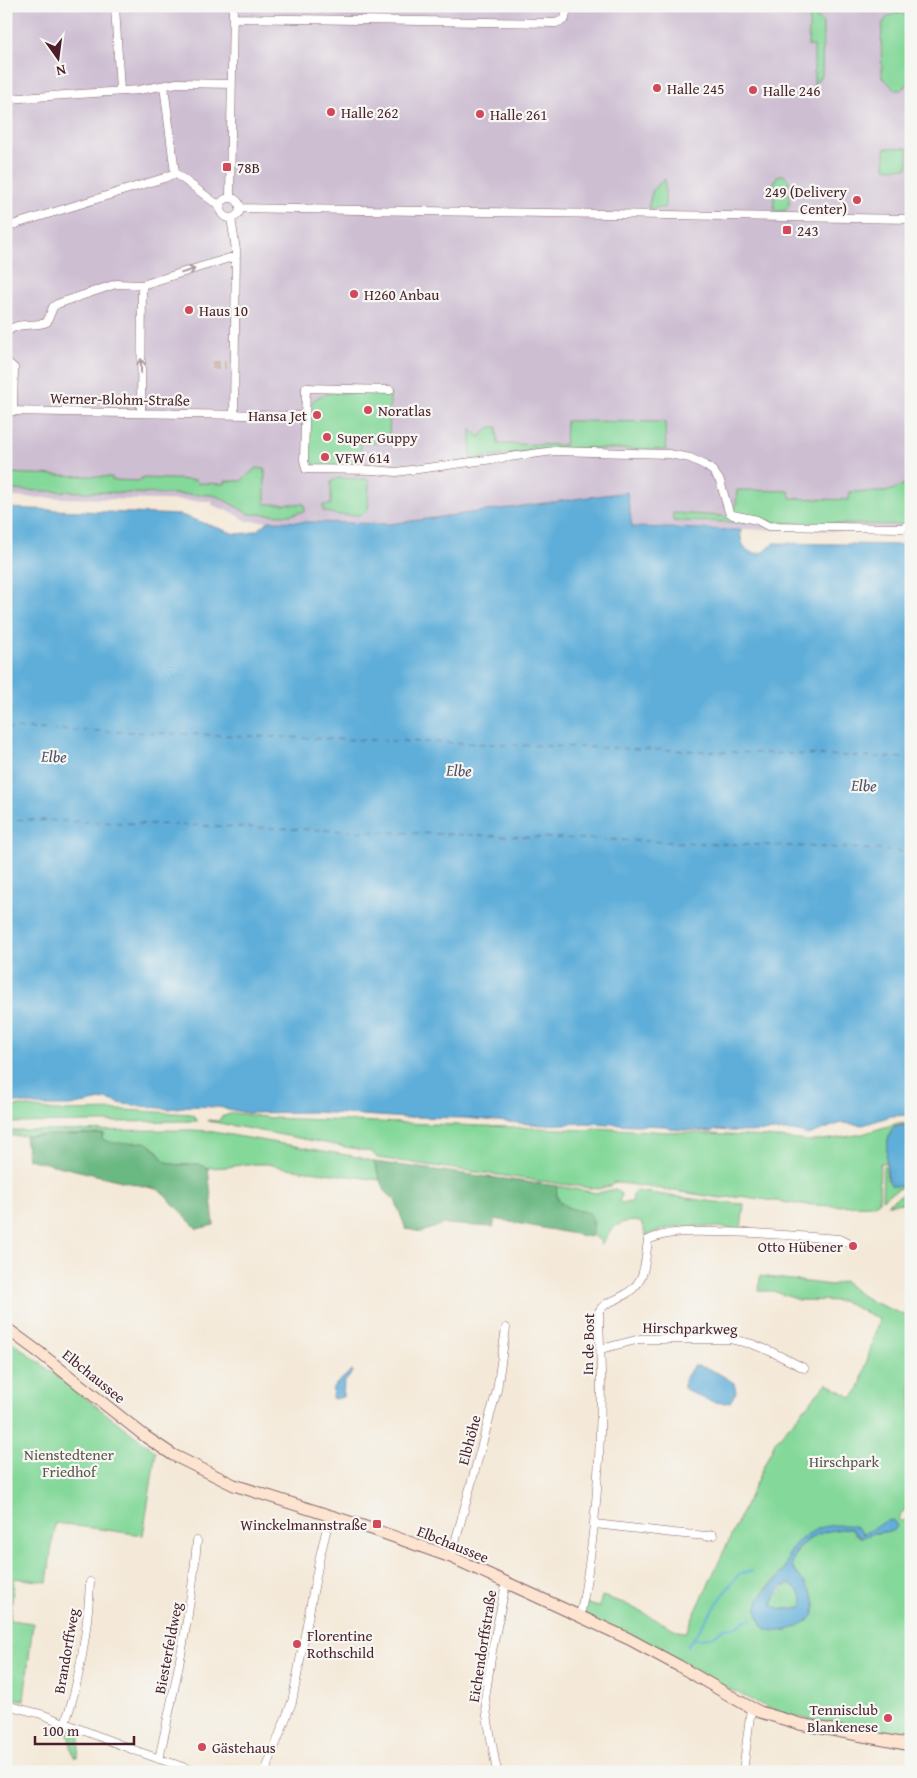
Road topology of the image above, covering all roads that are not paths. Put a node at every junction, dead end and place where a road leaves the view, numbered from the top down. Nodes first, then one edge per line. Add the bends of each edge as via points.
1 (115, 6) edge
2 (233, 6) edge
3 (567, 6) edge
4 (233, 18) junction
5 (232, 84) junction
6 (164, 86) junction
7 (120, 91) junction
8 (6, 99) edge
9 (175, 173) junction
10 (230, 197) junction
11 (219, 204) junction
12 (240, 208) junction
13 (231, 218) junction
14 (911, 219) edge
15 (6, 227) edge
16 (236, 256) junction
17 (142, 285) junction
18 (6, 334) edge
19 (6, 361) edge
20 (226, 365) tunnel mouth
21 (236, 366) junction
22 (390, 390) dead end
23 (10, 411) edge
24 (140, 413) junction
25 (234, 414) junction
26 (305, 416) junction
27 (911, 523) edge
28 (848, 1243) dead end
29 (6, 1328) edge
30 (506, 1328) dead end
31 (601, 1349) junction
32 (804, 1368) dead end
33 (330, 1516) junction
34 (595, 1524) junction
35 (713, 1535) dead end
36 (197, 1541) dead end
37 (451, 1558) junction
38 (90, 1582) dead end
39 (506, 1583) junction
40 (580, 1617) junction
41 (6, 1705) edge
42 (751, 1708) junction
43 (65, 1723) junction
44 (911, 1745) edge
45 (159, 1759) junction
46 (197, 1772) edge
47 (265, 1772) edge
48 (497, 1772) edge
49 (744, 1772) edge

1 - 7 street
2 - 4 street
3 - 4 street via 565,19 556,23
4 - 5 street
5 - 6 street
5 - 10 street
6 - 7 street
6 - 9 street
7 - 8 street
9 - 11 street
9 - 15 street
10 - 11 street
10 - 12 street via 238,201
11 - 13 street via 220,213
12 - 13 street
12 - 14 street
13 - 16 street
17 -> 16 street
16 - 21 street
17 - 18 street via 116,284 57,304 47,322 17,326
24 -> 17 street
19 - 23 street via 14,368
20 - 21 street
21 - 25 street
22 - 26 street via 306,388
23 - 24 street, Werner-Blohm-Straße
24 - 25 street, Werner-Blohm-Straße
25 - 26 street, Werner-Blohm-Straße
26 - 27 street via 306,469 396,472 554,451 669,454 690,458 713,471 720,480 729,512 768,526 903,528
28 - 31 street, In de Bost via 840,1239 747,1232 660,1234 648,1240 644,1269 638,1283 599,1311
29 - 33 main road, Elbchaussee via 173,1455 240,1487
30 - 37 street, Elbhöhe via 497,1390
31 - 32 street, Hirschparkweg via 640,1339 730,1339 752,1344
31 - 34 street, In de Bost via 601,1429
33 - 37 main road, Elbchaussee
33 - 47 street via 292,1702
34 - 35 street
34 - 40 street, In de Bost
36 - 45 street, Biesterfeldweg via 188,1621
37 - 39 main road, Elbchaussee
38 - 43 street, Brandorffweg via 80,1663
39 - 40 main road, Elbchaussee
39 - 48 street, Eichendorffstraße via 486,1699
40 - 42 main road, Elbchaussee via 656,1653
41 - 43 street
42 - 44 main road, Elbchaussee via 786,1720
42 - 49 street
43 - 45 street
45 - 46 street

